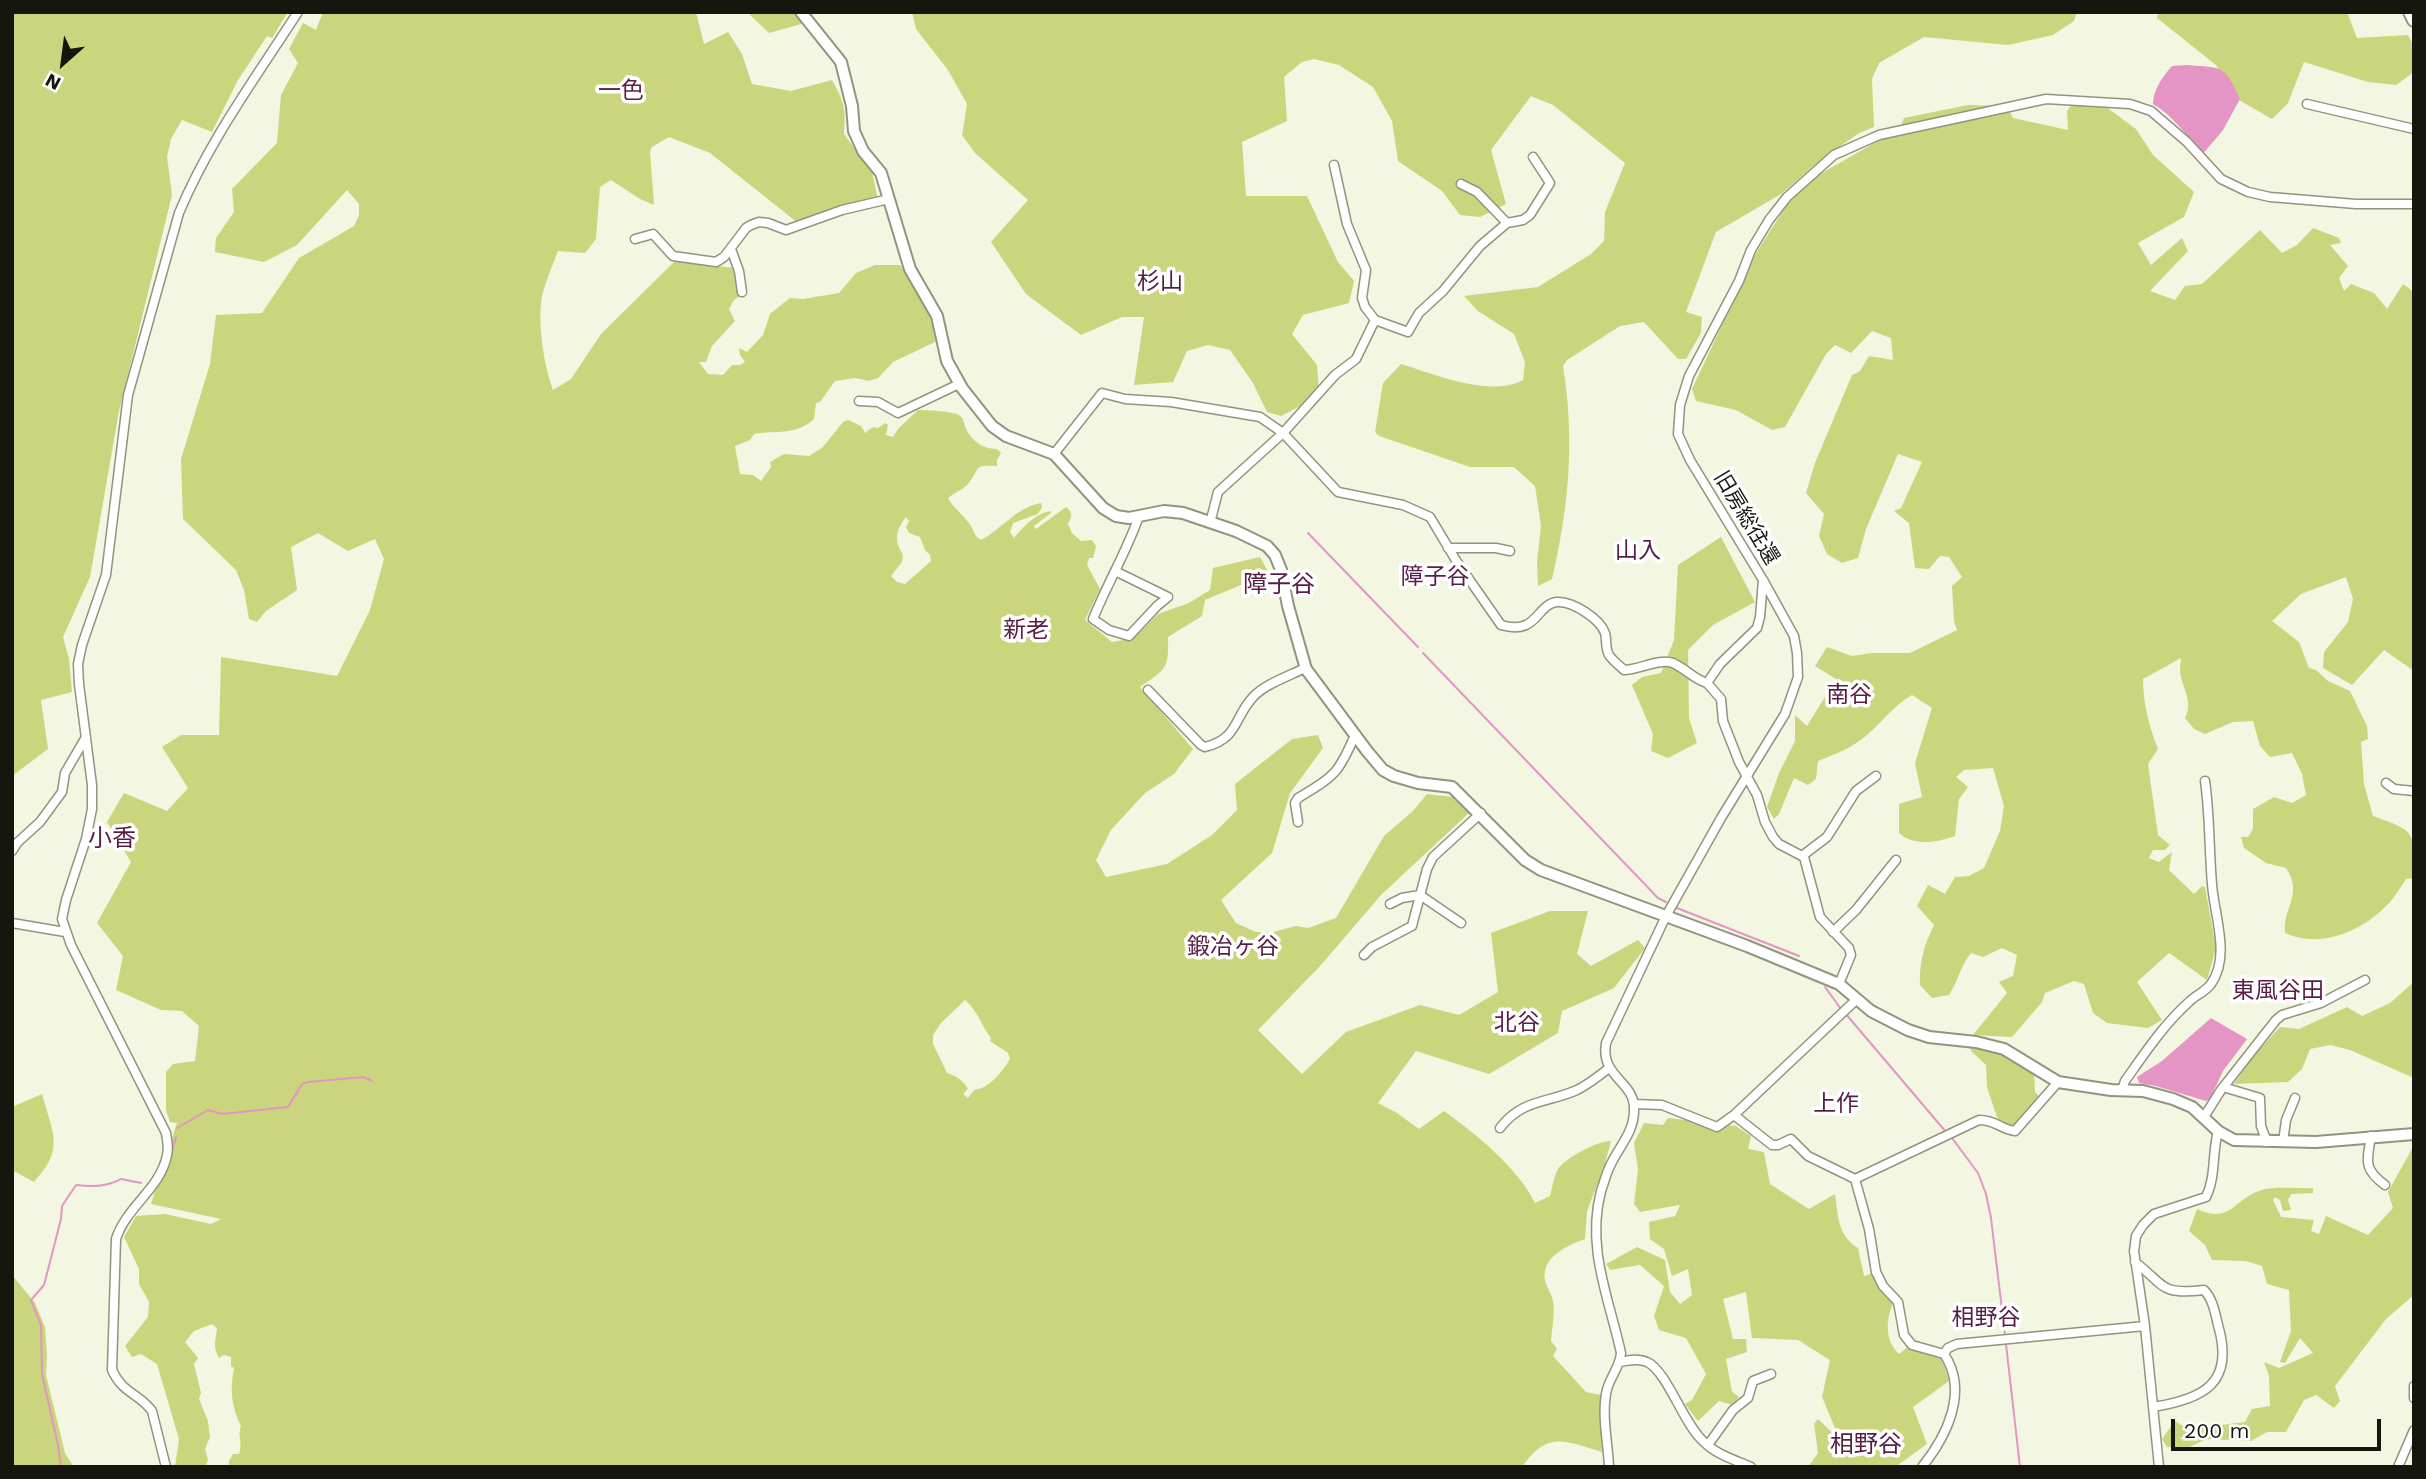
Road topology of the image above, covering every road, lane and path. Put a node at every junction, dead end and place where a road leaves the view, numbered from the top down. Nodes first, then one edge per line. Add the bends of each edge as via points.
1 (298, 12) edge
2 (801, 12) edge
3 (2410, 12) edge
4 (2414, 20) edge
5 (2307, 104) dead end
6 (2414, 130) edge
7 (1533, 157) dead end
8 (1334, 165) dead end
9 (1461, 184) dead end
10 (889, 200) junction
11 (2414, 204) edge
12 (1507, 223) junction
13 (635, 239) dead end
14 (731, 250) junction
15 (742, 292) dead end
16 (1375, 320) junction
17 (959, 384) junction
18 (859, 401) dead end
19 (1283, 433) junction
20 (1054, 454) junction
21 (1139, 516) junction
22 (1210, 523) junction
23 (1448, 548) junction
24 (1510, 551) dead end
25 (1115, 571) junction
26 (1763, 580) junction
27 (1306, 668) junction
28 (1707, 683) junction
29 (1148, 690) dead end
30 (1355, 735) junction
31 (86, 737) junction
32 (1746, 776) junction
33 (1876, 776) dead end
34 (2205, 781) dead end
35 (2386, 783) dead end
36 (2414, 791) edge
37 (1480, 813) junction
38 (1298, 822) dead end
39 (12, 851) edge
40 (1802, 856) junction
41 (1896, 860) dead end
42 (1420, 895) junction
43 (1390, 904) dead end
44 (1666, 916) junction
45 (12, 923) edge
46 (1461, 923) dead end
47 (65, 932) junction
48 (1833, 932) junction
49 (1364, 955) dead end
50 (2365, 979) dead end
51 (1839, 984) junction
52 (1857, 999) junction
53 (1609, 1068) junction
54 (2058, 1082) junction
55 (2223, 1087) junction
56 (2122, 1090) junction
57 (2295, 1098) dead end
58 (1634, 1104) junction
59 (1734, 1115) junction
60 (2204, 1117) junction
61 (1500, 1128) dead end
62 (2218, 1131) junction
63 (2414, 1134) edge
64 (2371, 1136) junction
65 (2267, 1142) junction
66 (2284, 1142) junction
67 (1855, 1180) junction
68 (2385, 1185) dead end
69 (2135, 1262) junction
70 (2145, 1326) junction
71 (1944, 1354) junction
72 (1620, 1362) junction
73 (1771, 1374) dead end
74 (2414, 1386) edge
75 (2414, 1398) edge
76 (2153, 1407) junction
77 (2414, 1430) edge
78 (1708, 1446) junction
79 (166, 1467) edge
80 (1609, 1467) edge
81 (1751, 1467) edge
82 (1922, 1467) edge
83 (2159, 1467) edge
84 (2398, 1467) edge

1 - 31 street via 222,130 179,212 128,395 106,575 78,664
2 - 10 street via 841,62 854,131 881,173
3 - 4 main road
5 - 6 street
7 - 12 street via 1550,183 1530,215
8 - 16 street via 1347,225 1366,270 1362,298
9 - 12 street via 1477,192
10 - 14 street via 842,210 786,230 759,222 737,238
10 - 17 street via 910,269 937,316 947,362
11 - 26 street, 旧房総往還 via 2370,205 2248,192 2221,179 2151,111 2130,104 2046,99 1879,135 1834,155 1802,181 1769,220 1684,391 1678,434 1684,449
12 - 16 street via 1419,313 1408,332
13 - 14 street via 653,234 673,256 706,262 716,262
14 - 15 street
16 - 19 street via 1356,359 1335,375
17 - 18 street via 898,412 878,402
17 - 20 street via 992,426
19 - 20 street via 1260,418 1102,393
19 - 22 street via 1218,492
19 - 23 street via 1338,492 1425,514
20 - 21 street via 1103,508 1116,516
21 - 22 street via 1164,511
21 - 25 street
22 - 27 street via 1254,538 1275,555
23 - 24 street
23 - 28 street via 1501,625 1527,625 1550,604 1570,604 1599,623 1608,655 1625,670 1672,663
25 - 25 street via 1093,619 1129,636 1168,597
26 - 28 street, 旧房総往還 via 1757,628
26 - 32 street via 1794,636 1798,677 1784,714
27 - 29 street via 1258,692 1228,737 1205,747
27 - 30 street
28 - 32 street via 1721,699 1723,721
30 - 37 street via 1383,771 1403,780 1452,787
30 - 38 street via 1333,776 1294,803
31 - 39 street via 65,773 62,792
31 - 47 street via 92,809 66,900
32 - 40 street via 1773,837
32 - 44 street
33 - 40 street via 1856,791 1827,837
34 - 56 street via 2219,931 2217,970 2211,983 2162,1031
35 - 36 street via 2394,789
37 - 42 street via 1433,857
37 - 44 street via 1535,867
40 - 48 street via 1820,917
41 - 48 street
42 - 43 street
42 - 46 street
42 - 49 street via 1412,926
44 - 51 street
44 - 53 street via 1606,1044
45 - 47 street
47 - 79 street via 166,1133 164,1165 124,1219 116,1239 112,1370 126,1391 152,1411
48 - 51 street via 1851,955
50 - 55 street via 2321,1003 2282,1015
51 - 52 street
52 - 54 street via 1892,1023 1918,1033 2004,1049
52 - 59 street
53 - 58 street
53 - 61 street via 1576,1091 1526,1106
54 - 56 street
54 - 67 street via 2015,1131 1992,1120 1979,1120
55 - 60 street
55 - 65 street via 2260,1098
56 - 60 street via 2173,1099
57 - 66 street
58 - 59 street via 1662,1105 1717,1127
58 - 72 street via 1631,1130 1610,1164 1596,1212 1596,1256
59 - 67 street via 1772,1145 1791,1139 1808,1156
60 - 62 street
62 - 65 street via 2234,1140
62 - 69 street via 2206,1197 2154,1214 2136,1236
63 - 64 street
64 - 66 street
64 - 68 street via 2369,1169
65 - 66 street
67 - 71 street via 1876,1272 1898,1302 1904,1335 1912,1345
69 - 70 street
69 - 76 street via 2170,1291 2204,1290 2220,1331 2223,1357 2211,1385 2181,1403
70 - 71 street via 1957,1344
70 - 76 street
71 - 82 street via 1956,1381 1953,1409 1937,1448
72 - 78 street via 1639,1359 1655,1367 1682,1415
72 - 80 street via 1606,1394
73 - 78 street via 1753,1381 1748,1398 1733,1410
74 - 75 street
76 - 83 street
77 - 84 street
78 - 81 street

